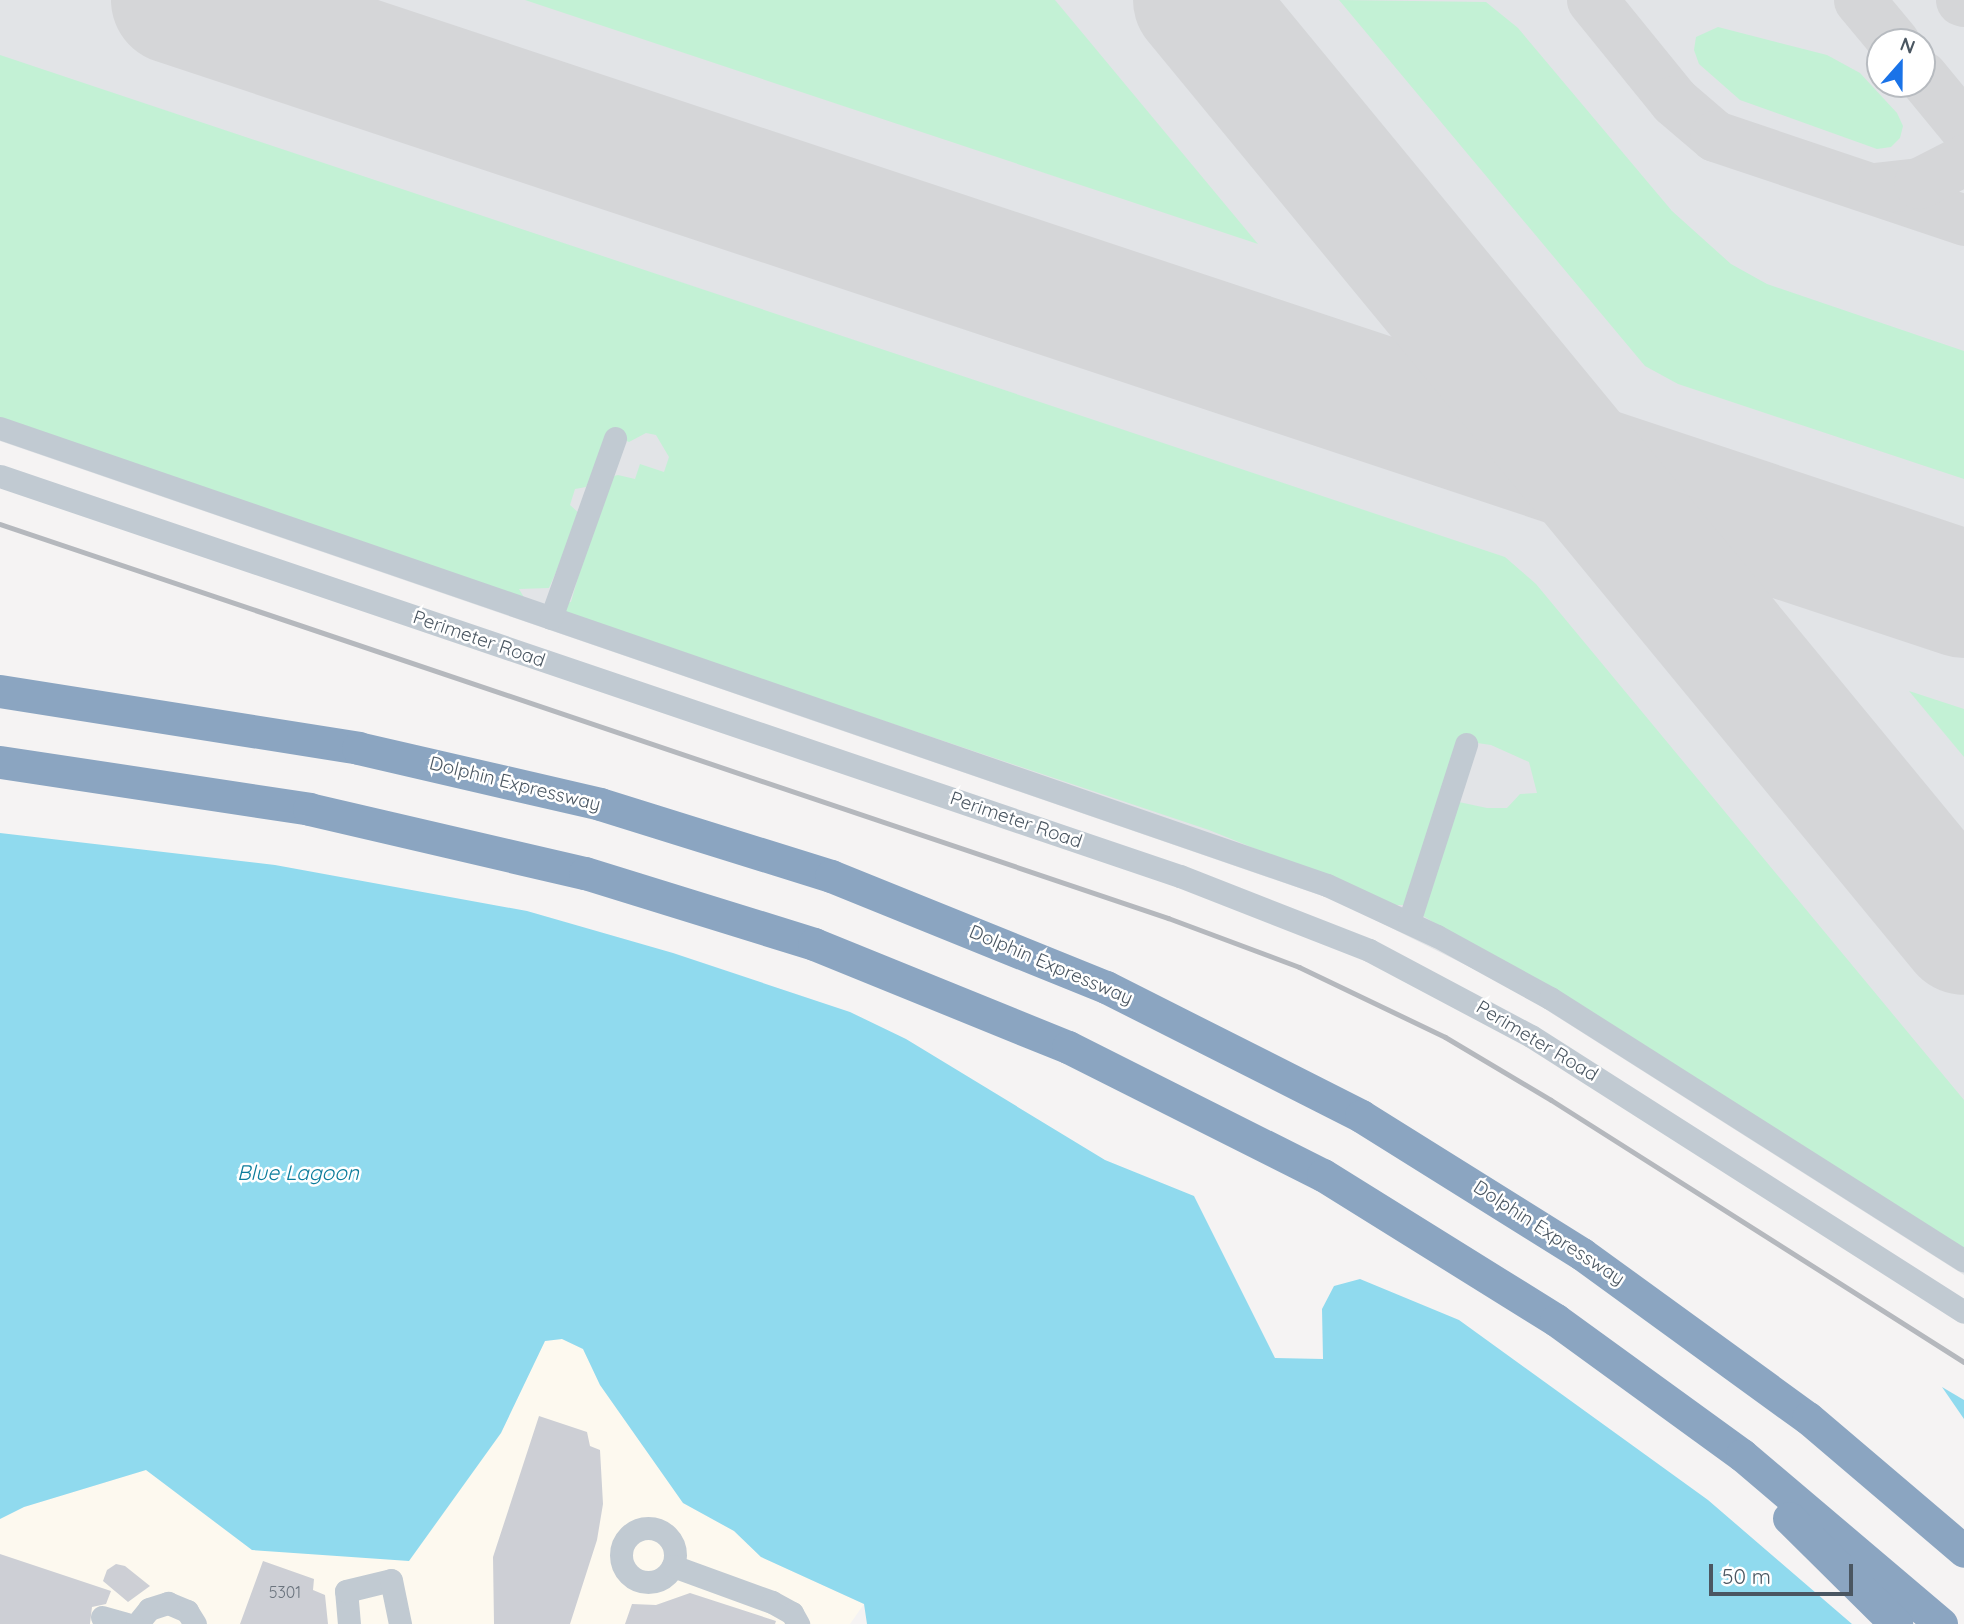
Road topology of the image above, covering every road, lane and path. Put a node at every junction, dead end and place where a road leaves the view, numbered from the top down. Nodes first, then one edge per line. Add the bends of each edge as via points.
1 (0, 428) edge
2 (615, 438) dead end
3 (0, 476) edge
4 (551, 618) junction
5 (0, 691) edge
6 (1466, 744) dead end
7 (0, 762) edge
8 (1409, 922) junction
9 (1964, 1261) edge
10 (1964, 1312) edge
11 (1673, 1402) junction
12 (1964, 1551) edge
13 (673, 1566) dead end
14 (102, 1617) dead end
15 (126, 1624) edge
16 (137, 1624) edge
17 (195, 1624) edge
18 (349, 1624) edge
19 (400, 1624) edge
20 (798, 1624) edge
21 (1896, 1624) edge
22 (1941, 1624) edge

1 - 4 street
2 - 4 street
3 - 10 street, Perimeter Road via 1180,876 1369,950 1531,1036
4 - 8 street via 1270,863
5 - 12 highway, Dolphin Expressway via 358,748 600,804 831,876 1094,982 1361,1116 1562,1240 1808,1419
6 - 8 street
7 - 11 highway via 269,802 447,838 661,894 894,974 1090,1057 1299,1162 1489,1276
8 - 9 street via 1550,998
11 - 21 highway
11 - 22 highway via 1805,1505
13 - 20 street via 772,1602 792,1613
14 - 15 street
16 - 17 street via 149,1609 168,1603 187,1611
18 - 19 street via 346,1591 391,1580

